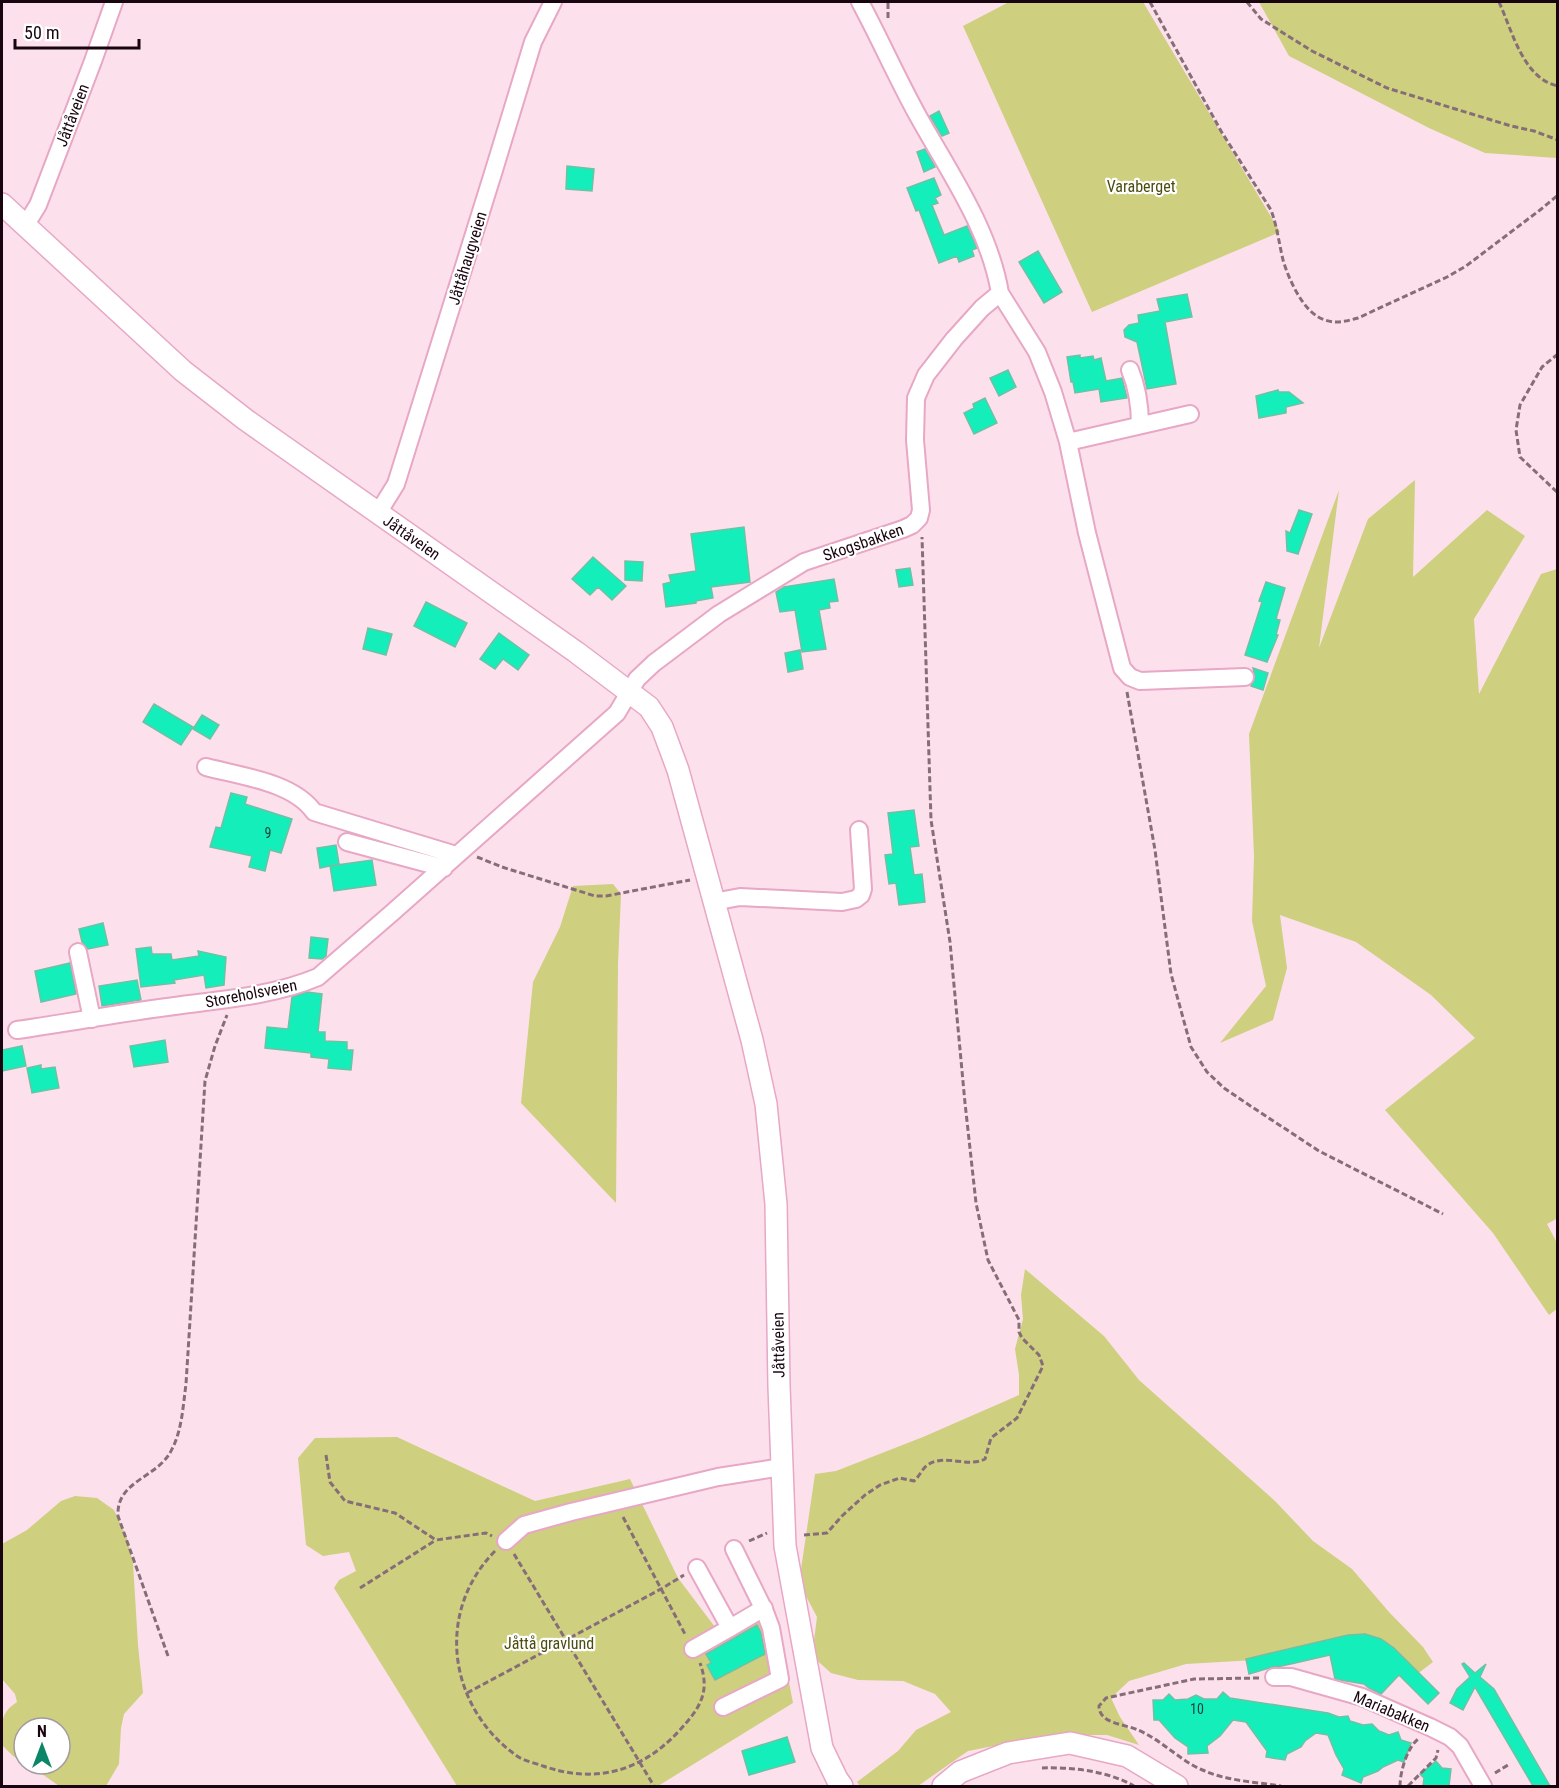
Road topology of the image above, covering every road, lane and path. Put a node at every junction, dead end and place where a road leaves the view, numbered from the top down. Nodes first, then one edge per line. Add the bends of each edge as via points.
1 (114, 2) edge
2 (553, 2) edge
3 (860, 2) edge
4 (1150, 2) edge
5 (1247, 2) edge
6 (1499, 2) edge
7 (1557, 86) edge
8 (1557, 140) edge
9 (1557, 195) edge
10 (2, 204) edge
11 (25, 226) junction
12 (1000, 293) junction
13 (1557, 354) edge
14 (1130, 370) dead end
15 (1190, 414) dead end
16 (1140, 424) junction
17 (1068, 442) junction
18 (1557, 493) edge
19 (378, 513) junction
20 (919, 518) junction
21 (1122, 668) junction
22 (1245, 677) dead end
23 (629, 692) junction
24 (206, 767) dead end
25 (859, 830) dead end
26 (347, 842) dead end
27 (459, 853) junction
28 (444, 868) junction
29 (707, 877) junction
30 (714, 902) junction
31 (78, 952) dead end
32 (233, 1000) junction
33 (92, 1018) junction
34 (17, 1030) dead end
35 (1443, 1215) dead end
36 (326, 1455) dead end
37 (782, 1467) junction
38 (616, 1502) junction
39 (777, 1533) junction
40 (436, 1540) junction
41 (506, 1541) junction
42 (734, 1549) joint
43 (697, 1568) joint
44 (360, 1588) dead end
45 (661, 1589) junction
46 (764, 1608) junction
47 (730, 1628) junction
48 (566, 1641) junction
49 (693, 1649) junction
50 (168, 1656) dead end
51 (1274, 1677) joint
52 (467, 1693) junction
53 (723, 1707) dead end
54 (1437, 1730) junction
55 (1410, 1750) dead end
56 (639, 1763) junction
57 (1508, 1765) dead end
58 (1034, 1768) dead end
59 (1497, 1772) dead end
60 (654, 1786) edge
61 (842, 1786) edge
62 (943, 1786) edge
63 (1134, 1786) edge
64 (1178, 1786) edge
65 (1281, 1786) edge
66 (1400, 1786) edge
67 (1408, 1786) edge
68 (1484, 1786) edge

1 - 11 street, Jåttåveien via 38,205
2 - 19 street, Jåttåhaugveien via 532,42 396,484
3 - 12 street via 980,228 993,260
4 - 9 path via 1221,131 1271,210 1291,281 1305,305 1325,320 1345,322 1358,318 1447,278
5 - 8 path via 1261,19 1312,51 1387,88
6 - 7 path via 1526,63 1546,83
10 - 11 main road, Jåttåveien
11 - 19 main road, Jåttåveien via 183,371
12 - 17 street via 1037,352
12 - 20 street, Skogsbakken via 954,339 926,375 916,398 915,440 922,501
13 - 18 path via 1542,367 1520,405 1516,430 1520,457
14 - 16 street
15 - 16 street
16 - 17 street
17 - 21 street via 1084,523
19 - 23 main road, Jåttåveien
20 - 23 street, Skogsbakken via 903,529 804,562 786,572 719,614 654,663 637,678
20 - 39 path via 931,820 950,942 976,1203 988,1260 1019,1320 1022,1338 1043,1366 1017,1418 990,1441 985,1459 932,1462 914,1482 900,1478 889,1481 873,1489 827,1533
21 - 22 street via 1140,681
21 - 35 path via 1155,850 1170,967 1195,1055 1224,1088 1319,1152
23 - 27 street, Storeholsveien via 616,714
23 - 29 main road, Jåttåveien via 649,707 662,727
24 - 27 street via 291,791 314,812
25 - 30 street via 863,889 855,899 831,903 740,897
26 - 28 street
27 - 28 street, Storeholsveien
27 - 29 path via 595,896
28 - 32 street, Storeholsveien via 318,977
29 - 30 main road, Jåttåveien
30 - 37 main road, Jåttåveien via 752,1040 769,1127 776,1204
31 - 33 street
32 - 33 street, Storeholsveien
32 - 50 path via 205,1081 180,1427 172,1451 121,1495 118,1508
33 - 34 street, Storeholsveien
36 - 40 path via 330,1482 345,1501 395,1513
37 - 38 street via 718,1477
37 - 39 main road, Jåttåveien
38 - 41 street via 524,1525
38 - 45 path
39 - 42 path
39 - 61 main road, Jåttåveien via 785,1546 822,1748
40 - 41 path via 486,1533
40 - 44 path
41 - 48 path
41 - 52 path via 489,1558 468,1590 458,1623 458,1673
42 - 46 street
43 - 45 path
43 - 47 street
45 - 48 path
45 - 49 path
46 - 47 street
46 - 53 street via 780,1679
47 - 49 street
48 - 52 path
48 - 56 path
49 - 56 path via 706,1678 696,1711 669,1742
51 - 54 street, Mariabakken via 1291,1677 1362,1697
51 - 65 path via 1173,1683 1106,1698 1099,1712 1110,1721 1142,1731 1203,1771
52 - 56 path via 490,1733 519,1758 556,1771 589,1776
54 - 67 path via 1432,1738 1438,1747 1436,1758
54 - 68 street, Mariabakken via 1461,1746
55 - 66 path
56 - 60 path
57 - 59 path
58 - 63 path via 1066,1767 1121,1779
62 - 64 main road via 960,1772 1008,1753 1070,1743 1127,1756

